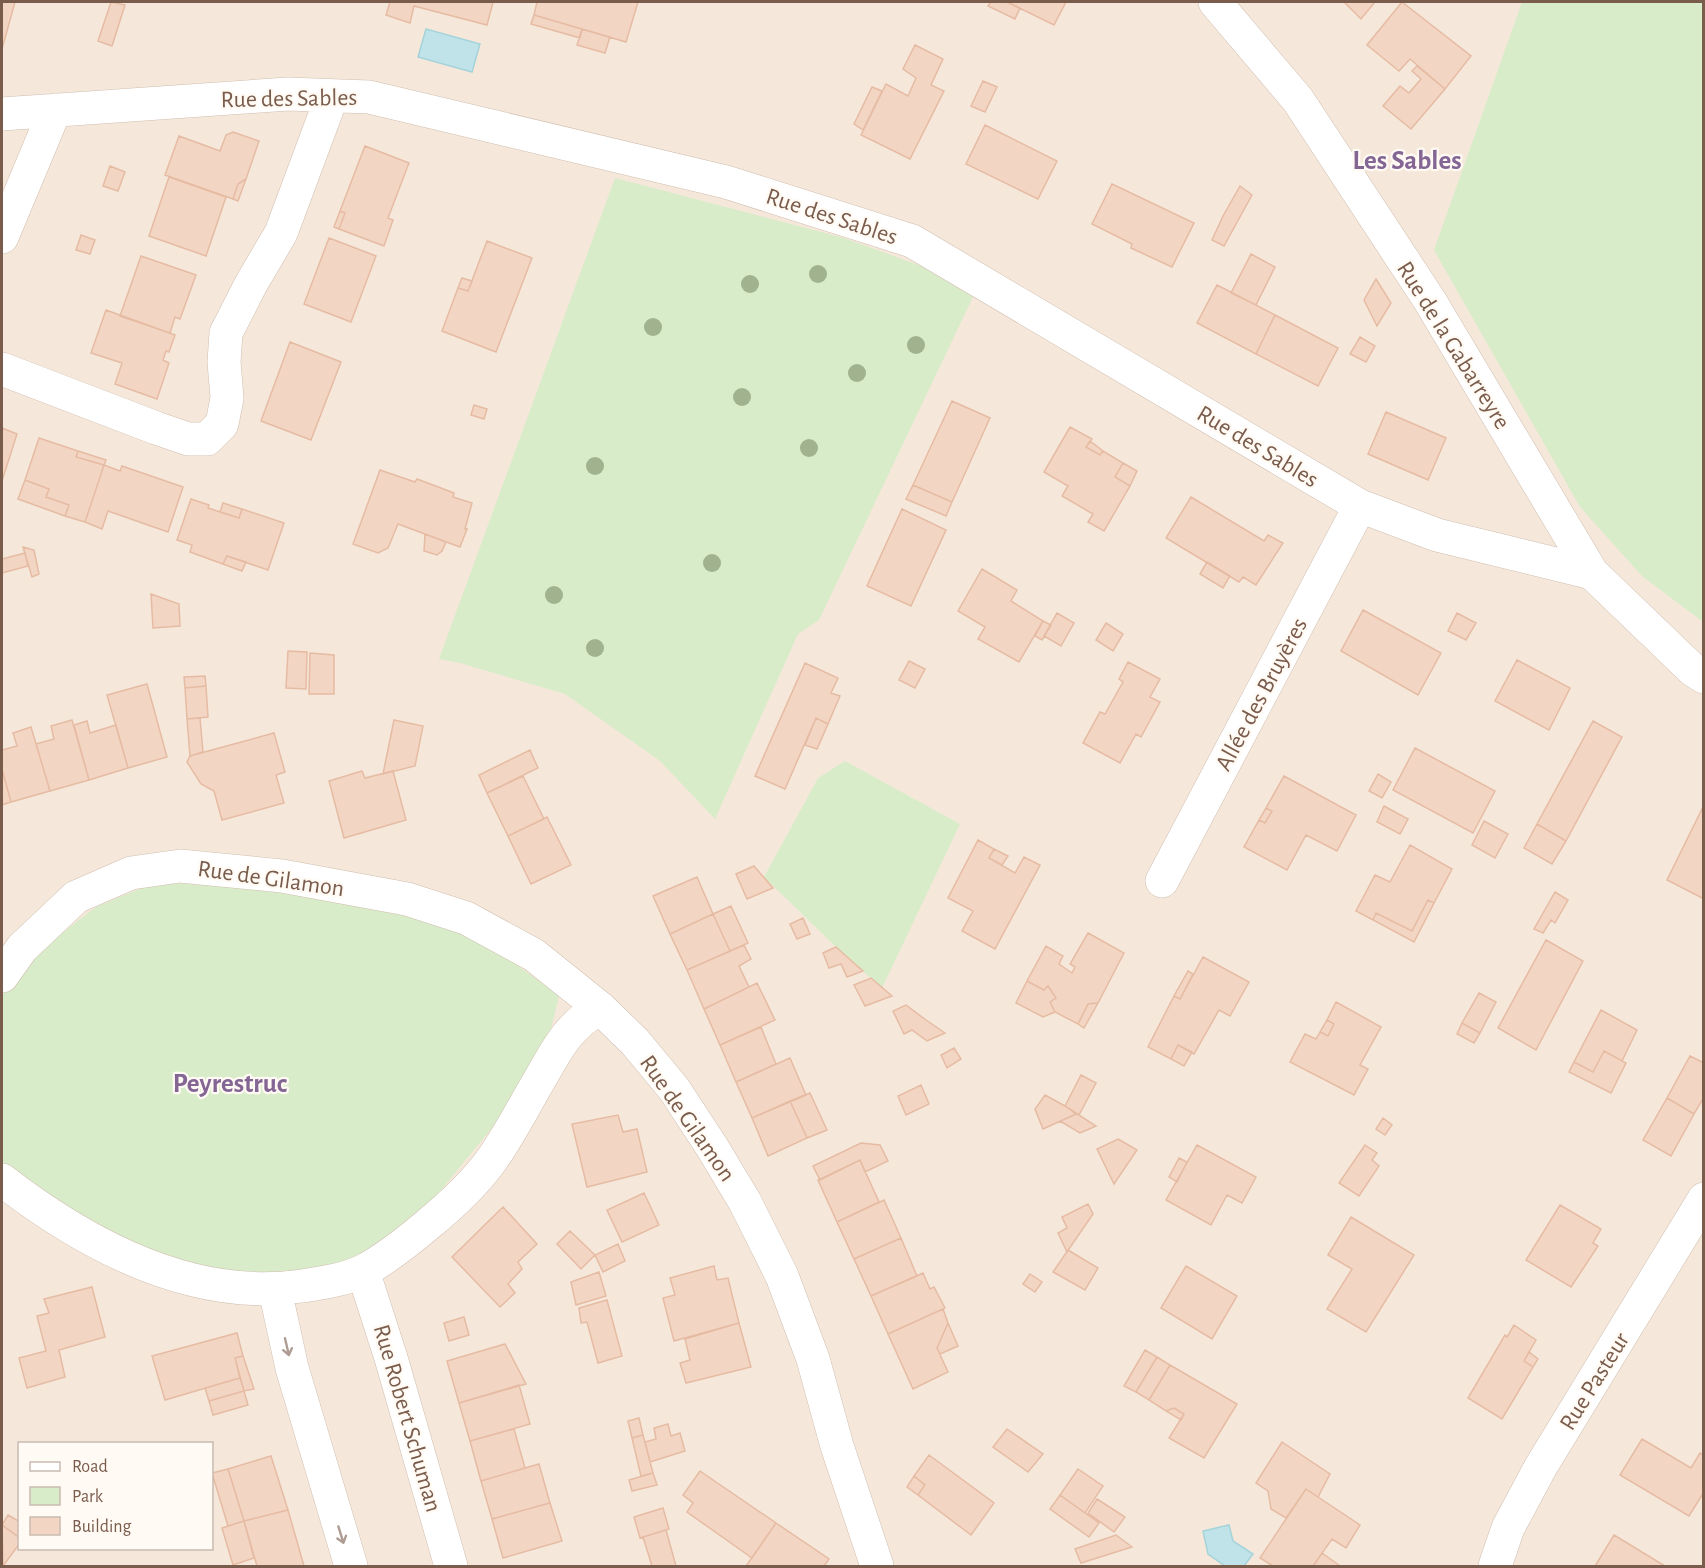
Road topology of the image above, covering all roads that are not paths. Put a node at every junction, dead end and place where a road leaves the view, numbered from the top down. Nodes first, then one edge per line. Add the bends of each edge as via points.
1 (1215, 2) edge
2 (332, 96) junction
3 (55, 110) junction
4 (2, 114) edge
5 (2, 237) edge
6 (2, 369) edge
7 (1360, 506) junction
8 (1592, 573) junction
9 (1704, 677) edge
10 (1162, 881) dead end
11 (2, 976) edge
12 (600, 1008) junction
13 (2, 1180) edge
14 (1704, 1199) edge
15 (363, 1271) junction
16 (275, 1290) junction
17 (351, 1566) edge
18 (451, 1566) edge
19 (877, 1566) edge
20 (1495, 1566) edge

1 - 8 street, Rue de la Gabarreyre via 1298,100 1430,301
2 - 3 street, Rue des Sables via 288,94
2 - 6 street via 281,233 226,333 227,398 222,424 207,439 188,439
2 - 7 street, Rue des Sables via 369,97 726,182 912,241
3 - 4 street, Rue des Sables
3 - 5 street
7 - 8 street, Rue des Sables via 1437,535
7 - 10 street, Allée des Bruyères
8 - 9 street, Rue de la Gabarreyre
11 - 12 street, Rue de Gilamon via 22,948 76,897 131,873 180,866 282,876 407,899 466,918 534,955
12 - 15 street via 583,1018 561,1041 492,1159 447,1209
12 - 19 street, Rue de Gilamon via 674,1089 745,1202 782,1276 813,1359
13 - 16 street via 121,1256 190,1280
14 - 20 street, Rue Pasteur via 1540,1468 1508,1528
15 - 16 street via 330,1282
15 - 18 street, Rue Robert Schuman
16 -> 17 street via 292,1368

